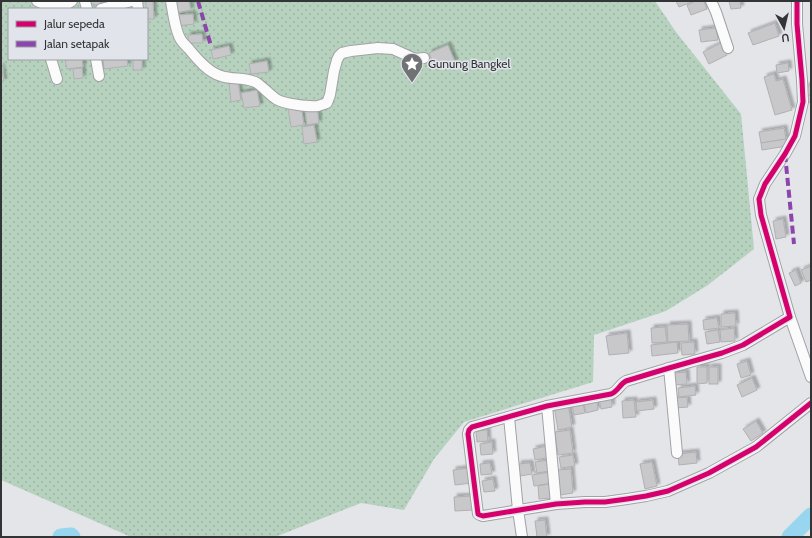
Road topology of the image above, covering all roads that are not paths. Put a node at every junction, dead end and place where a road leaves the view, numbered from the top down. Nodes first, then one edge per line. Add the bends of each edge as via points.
1 (37, 1) edge
2 (72, 1) edge
3 (132, 1) edge
4 (171, 1) edge
5 (711, 1) edge
6 (797, 1) edge
7 (105, 8) edge
8 (728, 48) dead end
9 (424, 58) dead end
10 (51, 60) edge
11 (96, 60) edge
12 (99, 76) dead end
13 (56, 79) dead end
14 (807, 81) edge
15 (790, 317) junction
16 (669, 368) junction
17 (811, 377) edge
18 (811, 402) edge
19 (547, 406) junction
20 (509, 417) junction
21 (677, 453) dead end
22 (556, 504) junction
23 (518, 510) junction
24 (522, 537) edge

1 - 2 street via 58,8
3 - 7 street
4 - 9 street via 181,40 207,68 220,76 255,82 277,100 285,102 310,106 327,103 338,56 342,53 378,48 393,49 415,59
5 - 8 street
6 - 14 street via 797,24
10 - 13 street
11 - 12 street
14 - 15 street via 795,136 765,184 759,199
15 - 16 street via 743,345
15 - 17 street
16 - 19 street via 626,381 615,393
16 - 21 street
18 - 22 street via 756,447 709,473 668,491 605,502
19 - 20 street
19 - 22 street
20 - 23 street
20 - 23 street via 472,427 468,434 478,514 483,516
22 - 23 street
23 - 24 street

